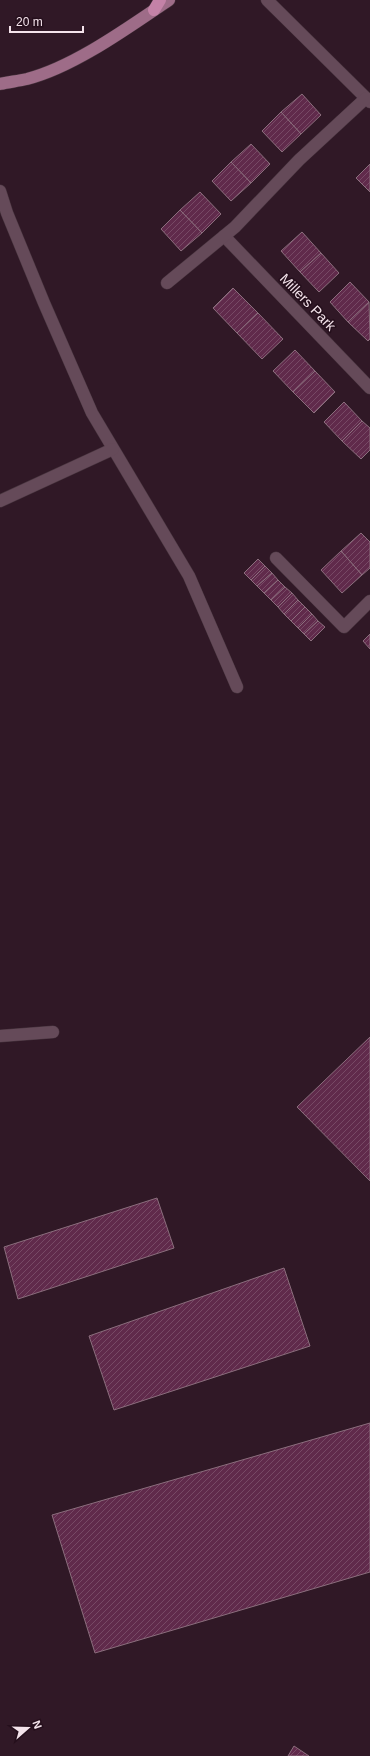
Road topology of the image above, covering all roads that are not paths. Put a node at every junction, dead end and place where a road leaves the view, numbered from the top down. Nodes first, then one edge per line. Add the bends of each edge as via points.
1 (169, 0) edge
2 (268, 0) edge
3 (157, 5) edge
4 (0, 84) edge
5 (368, 100) edge
6 (0, 191) edge
7 (224, 236) junction
8 (167, 283) dead end
9 (370, 388) edge
10 (113, 449) junction
11 (0, 502) edge
12 (276, 558) dead end
13 (370, 600) edge
14 (237, 687) dead end
15 (53, 1032) dead end
16 (0, 1036) edge

1 - 3 main road
2 - 5 street
3 - 4 main road via 99,46 72,60 28,79
5 - 7 street via 298,160
6 - 10 street via 44,303 92,413
7 - 8 street
7 - 9 street, Millers Park
10 - 11 street
10 - 14 street via 189,576
12 - 13 street via 344,627
15 - 16 street

